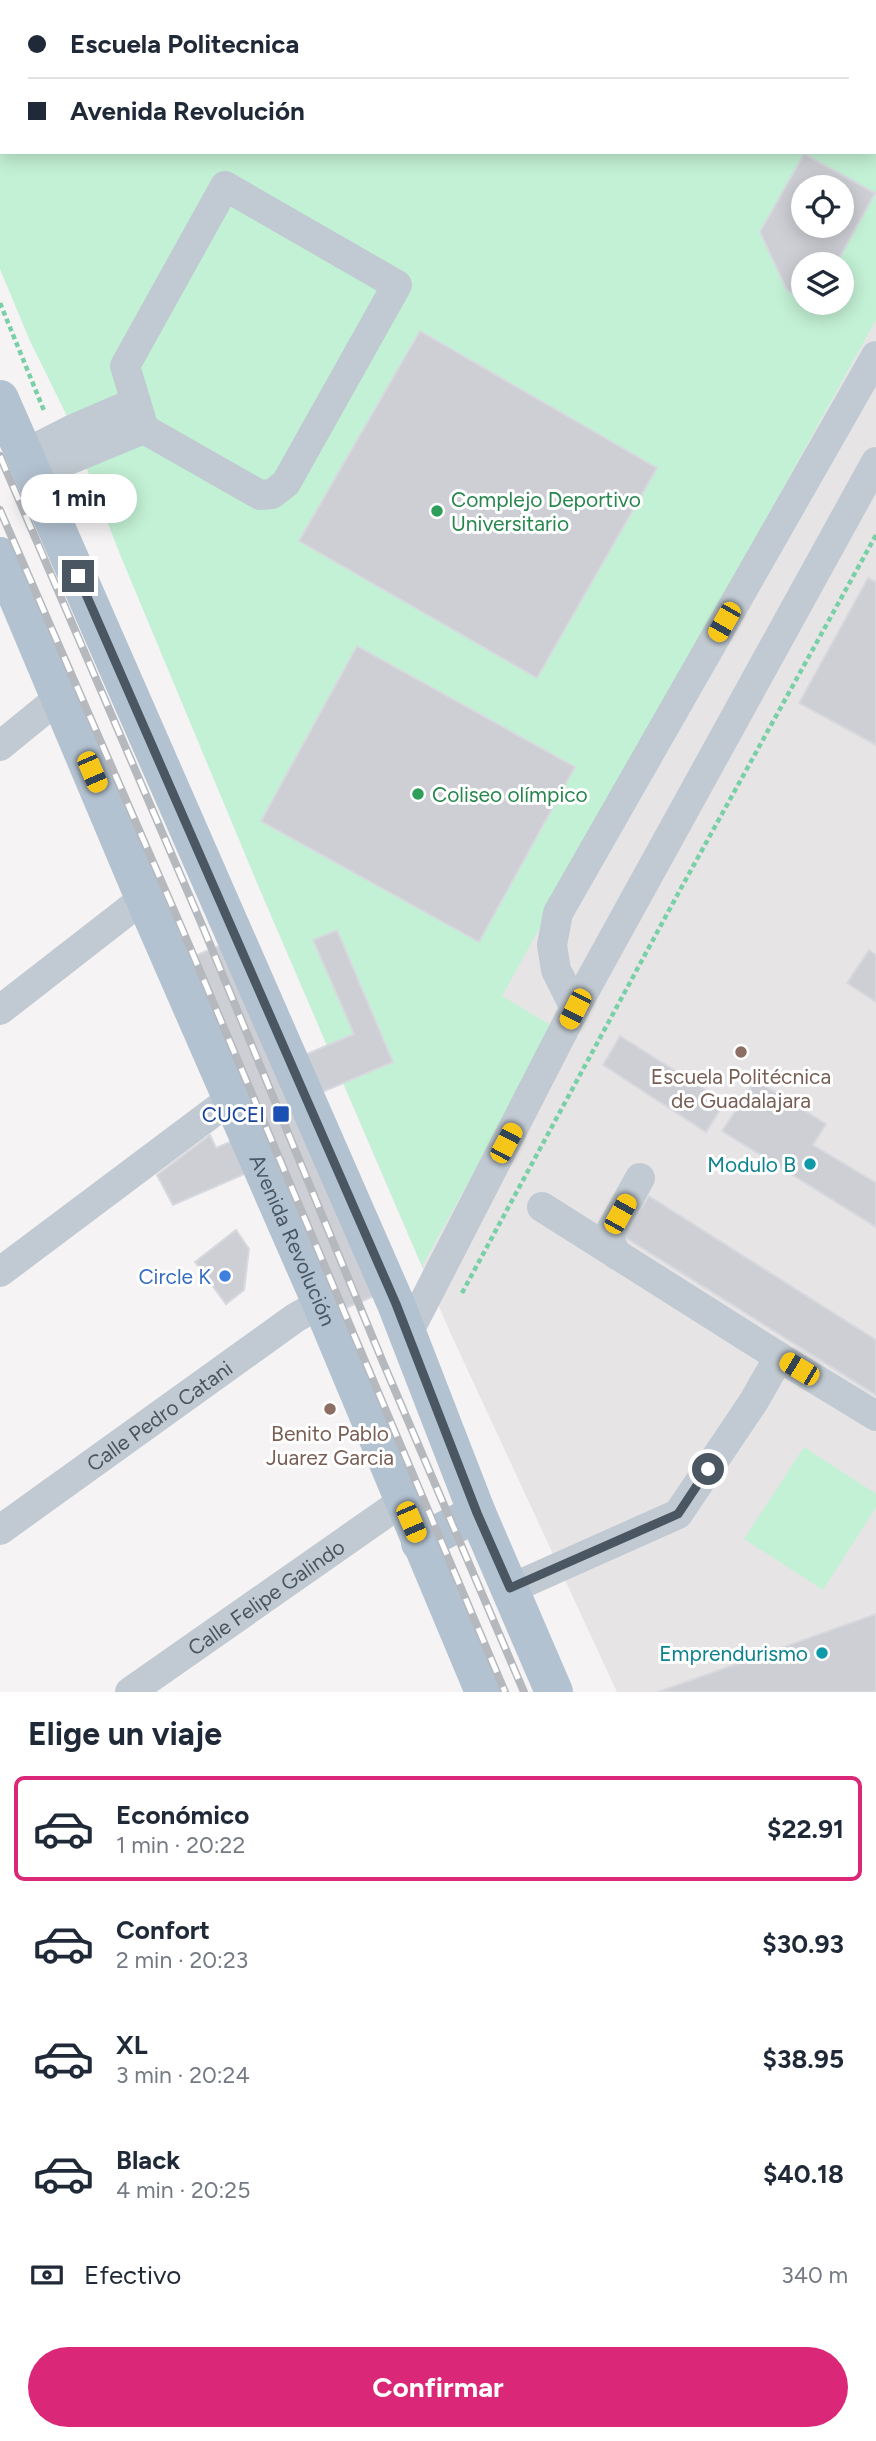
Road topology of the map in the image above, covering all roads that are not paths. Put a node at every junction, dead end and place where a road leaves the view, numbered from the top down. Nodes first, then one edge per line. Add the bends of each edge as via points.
1 (876, 356) edge
2 (0, 399) edge
3 (140, 416) junction
4 (38, 457) junction
5 (876, 462) edge
6 (0, 556) edge
7 (60, 697) junction
8 (0, 746) edge
9 (144, 898) junction
10 (575, 1009) junction
11 (0, 1010) edge
12 (232, 1098) junction
13 (640, 1178) dead end
14 (542, 1207) dead end
15 (617, 1255) junction
16 (0, 1272) edge
17 (321, 1304) junction
18 (408, 1333) junction
19 (779, 1357) junction
20 (876, 1416) edge
21 (402, 1502) junction
22 (477, 1513) junction
23 (0, 1530) edge
24 (420, 1543) junction
25 (510, 1588) junction
26 (130, 1692) edge
27 (484, 1692) edge
28 (554, 1692) edge

1 - 10 street via 558,913 552,945 556,970
2 - 4 main road
3 - 3 street via 260,495 272,494 286,483 397,285 225,186 125,366
3 - 4 street
3 - 4 street via 64,463
4 - 18 main road
5 - 10 street
6 - 7 main road, Avenida Revolución
7 - 8 street
7 - 9 main road, Avenida Revolución
9 - 11 street
9 - 12 main road, Avenida Revolución
10 - 18 street
12 - 16 street
12 - 17 main road, Avenida Revolución
13 - 15 street via 610,1232
14 - 15 street
15 - 19 street
17 - 21 main road, Avenida Revolución
17 - 23 street, Calle Pedro Catani via 295,1318
18 - 22 main road
19 - 20 street
19 - 25 street via 678,1514
21 - 24 main road, Avenida Revolución
21 - 26 street, Calle Felipe Galindo
22 - 24 main road
22 - 25 main road
24 - 27 main road, Avenida Revolución
25 - 28 main road

